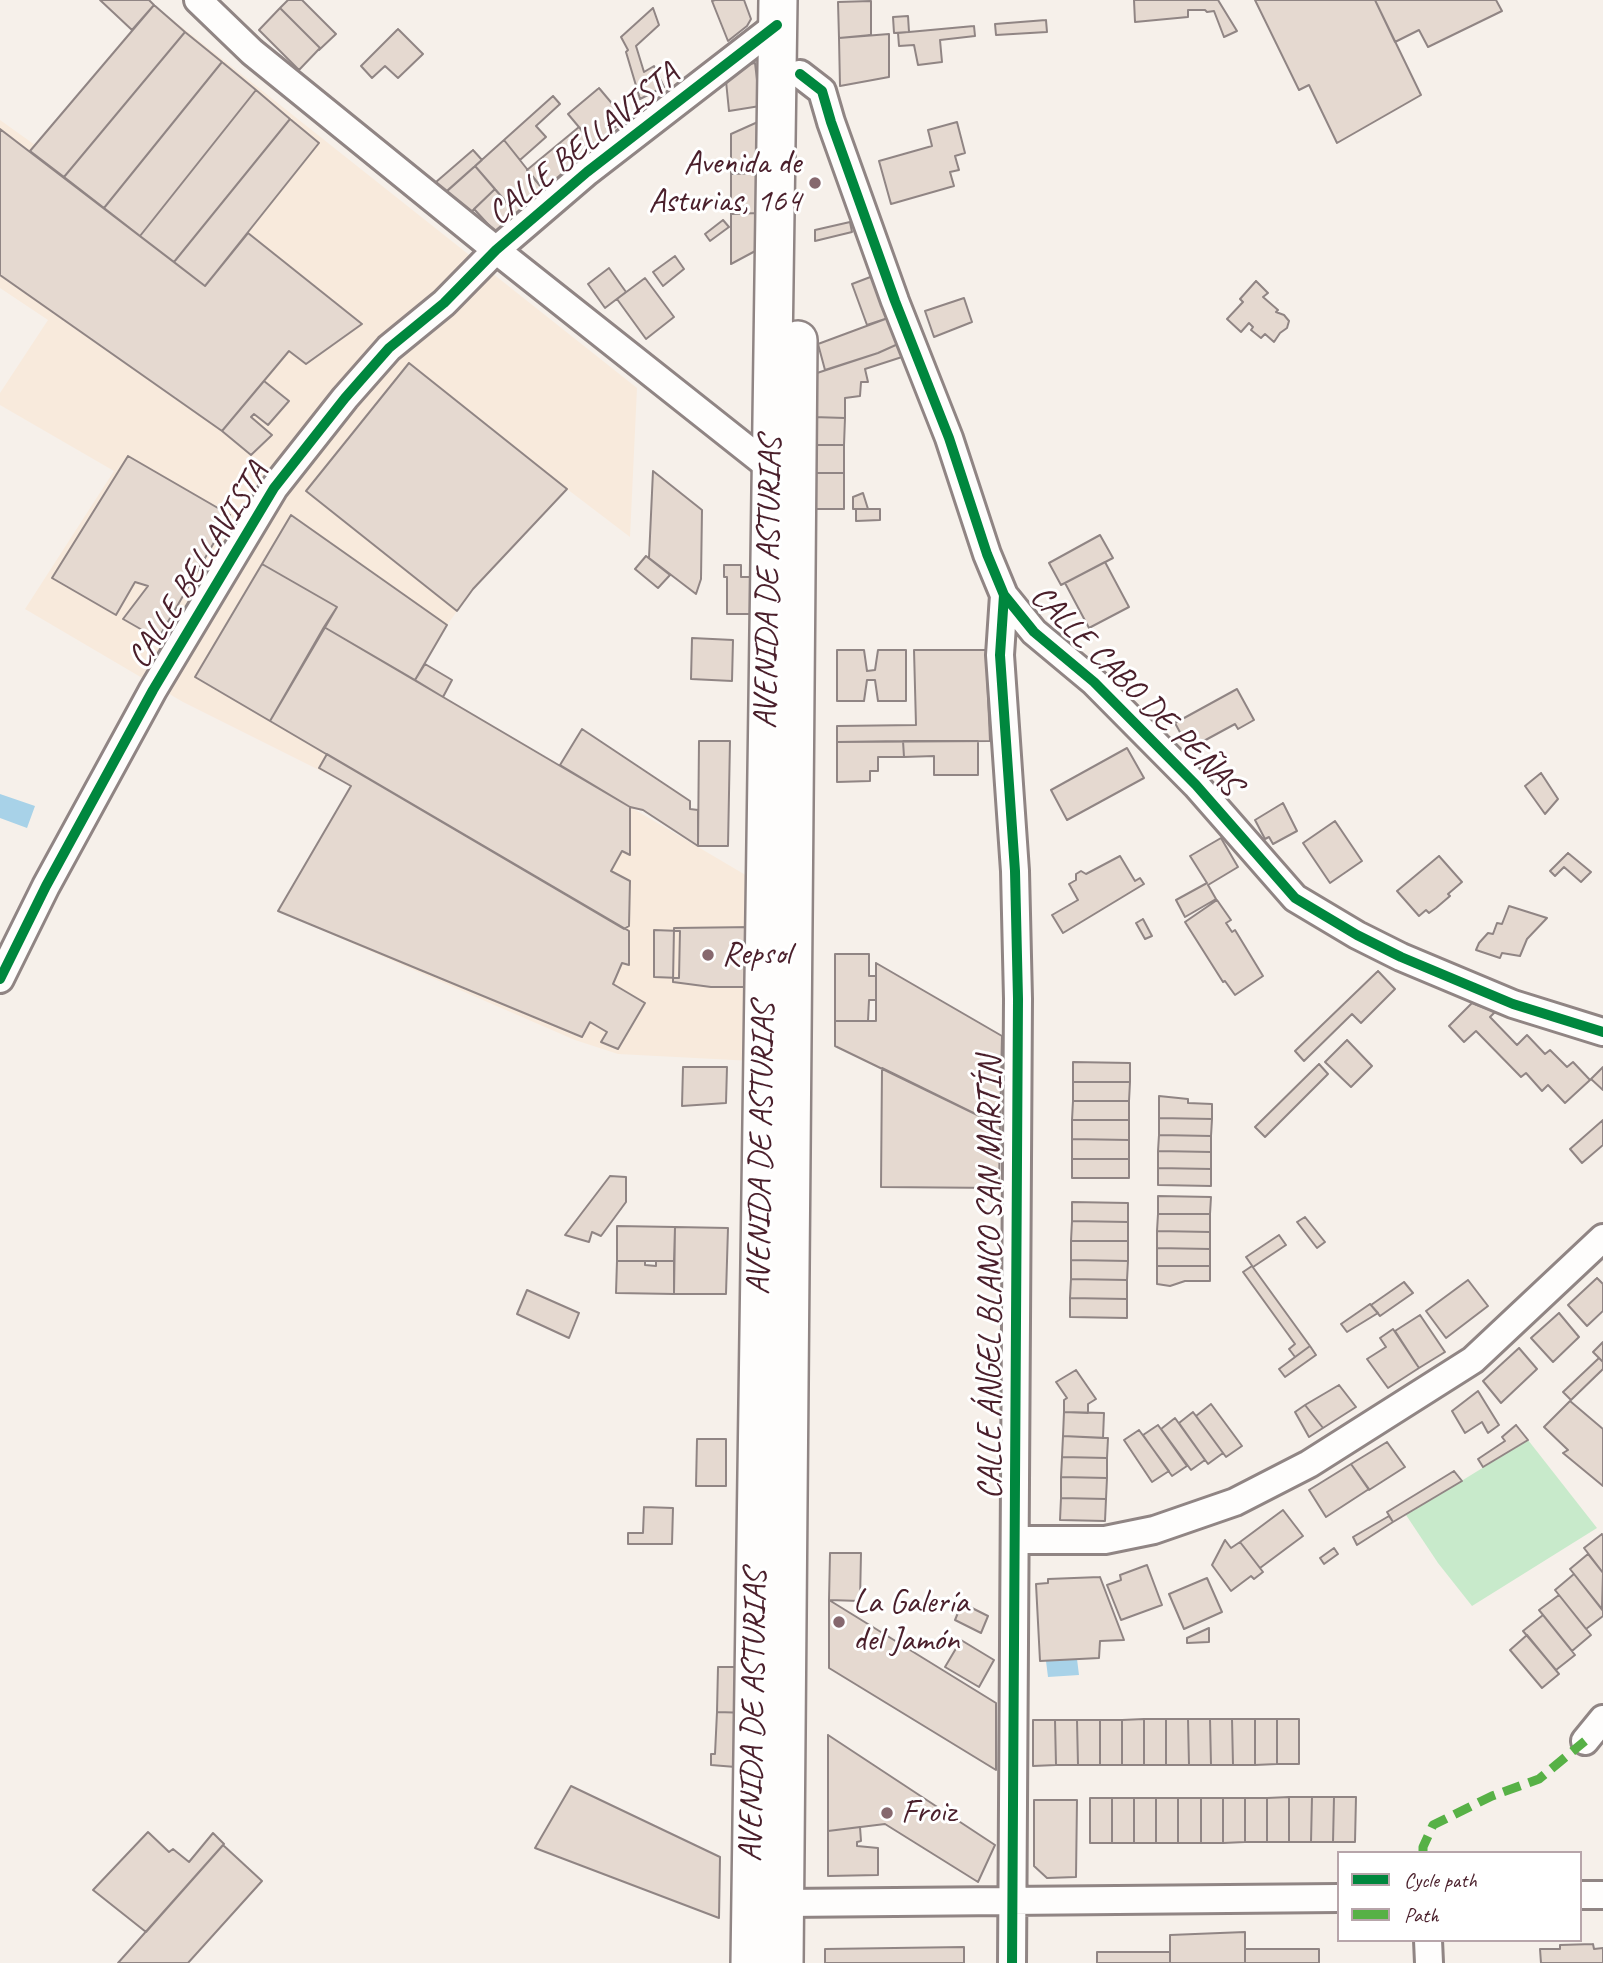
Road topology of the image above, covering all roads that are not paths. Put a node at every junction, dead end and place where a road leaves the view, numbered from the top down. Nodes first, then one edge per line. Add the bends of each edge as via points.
1 (198, 0) edge
2 (786, 8) edge
3 (800, 74) junction
4 (496, 250) junction
5 (771, 468) junction
6 (1004, 595) junction
7 (0, 979) edge
8 (1603, 1032) edge
9 (1603, 1238) edge
10 (1016, 1540) junction
11 (1603, 1719) edge
12 (1585, 1741) dead end
13 (1582, 1895) edge
14 (1603, 1895) edge
15 (1337, 1898) edge
16 (1012, 1901) junction
17 (784, 1903) junction
18 (1429, 1942) edge
19 (750, 1963) edge
20 (783, 1963) edge
21 (1012, 1963) edge
22 (1429, 1963) edge

1 - 4 street via 252,52
2 - 3 main road, AVENIDA DE ASTURIAS
2 - 4 street, CALLE BELLAVISTA
2 - 5 main road, AVENIDA DE ASTURIAS
3 - 6 street, CALLE CABO DE PEÑAS via 822,91
3 - 17 main road, AVENIDA DE ASTURIAS
4 - 5 street
4 - 7 street, CALLE BELLAVISTA via 444,303 389,348 274,488 153,690
5 - 19 main road, AVENIDA DE ASTURIAS
6 - 8 street, CALLE CABO DE PEÑAS via 1034,632 1094,682 1196,785 1295,898 1401,957 1513,1004
6 - 10 street, CALLE ÁNGEL BLANCO SAN MARTÍN via 1000,655 1015,871 1018,999
9 - 10 street via 1473,1360 1308,1464 1235,1502 1154,1530 1105,1540
10 - 16 street, CALLE ÁNGEL BLANCO SAN MARTÍN
11 - 12 street
13 - 14 street
15 - 16 street
16 - 17 street
16 - 21 street, CALLE ÁNGEL BLANCO SAN MARTÍN
17 - 20 main road, AVENIDA DE ASTURIAS
18 - 22 street

